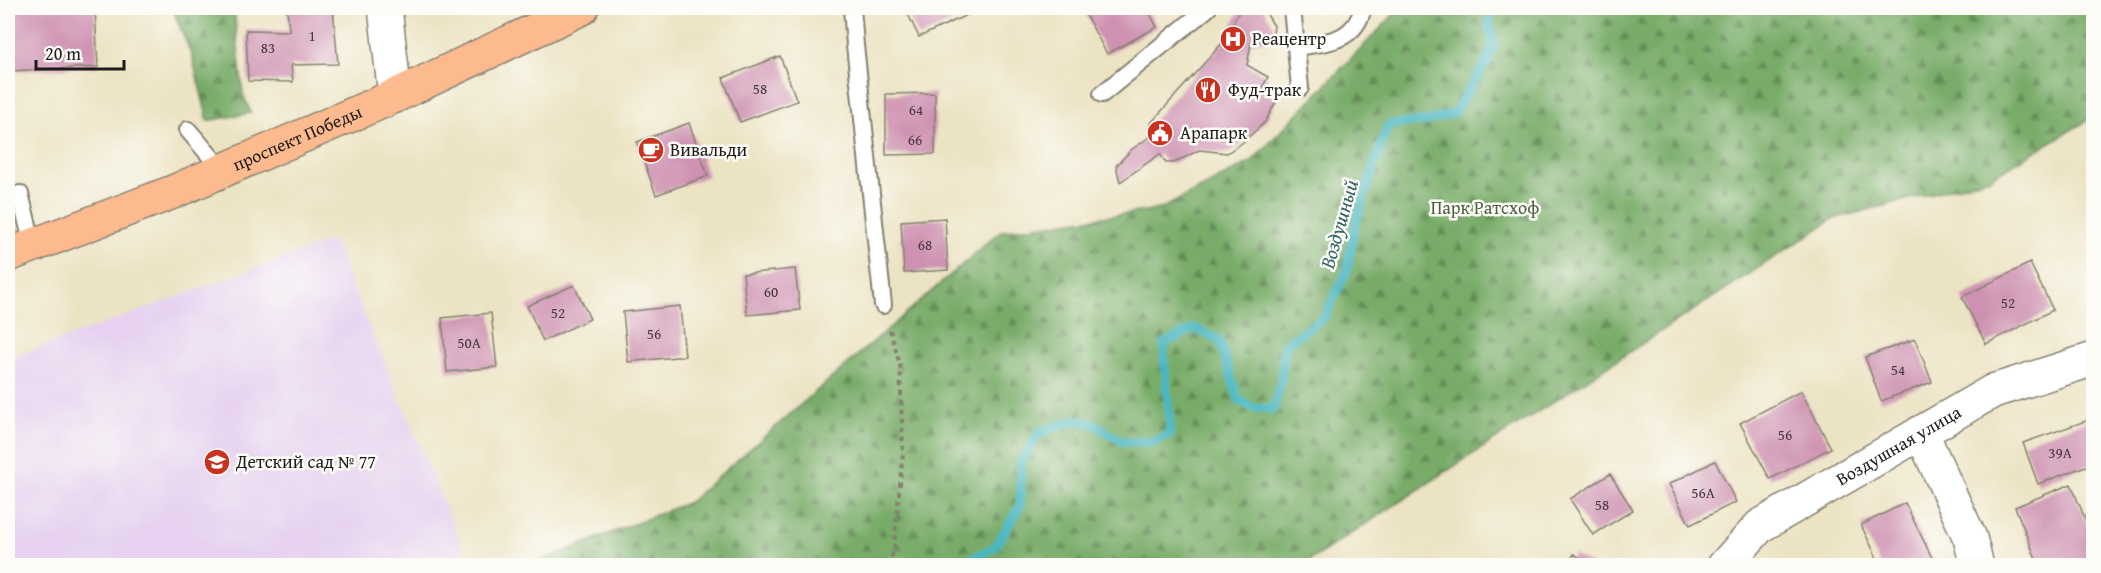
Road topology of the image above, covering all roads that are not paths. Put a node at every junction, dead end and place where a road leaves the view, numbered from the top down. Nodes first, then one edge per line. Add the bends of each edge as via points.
1 (385, 8) edge
2 (582, 8) edge
3 (852, 8) edge
4 (1208, 8) edge
5 (1292, 8) edge
6 (1363, 8) edge
7 (1296, 47) junction
8 (1300, 88) dead end
9 (1102, 94) dead end
10 (396, 96) junction
11 (188, 129) dead end
12 (223, 171) junction
13 (20, 194) dead end
14 (20, 250) edge
15 (883, 305) road end
16 (2094, 359) edge
17 (1920, 432) junction
18 (1724, 566) edge
19 (1977, 566) edge

1 - 10 street
2 - 10 main road, проспект Победы
3 - 15 lane
4 - 9 lane
5 - 7 lane
6 - 7 lane via 1345,36
7 - 8 lane
10 - 12 main road, проспект Победы
11 - 12 lane
12 - 14 main road, проспект Победы
13 - 14 lane
16 - 17 street, Воздушная улица via 1993,391
17 - 18 street, Воздушная улица via 1760,526
17 - 19 street via 1970,538

